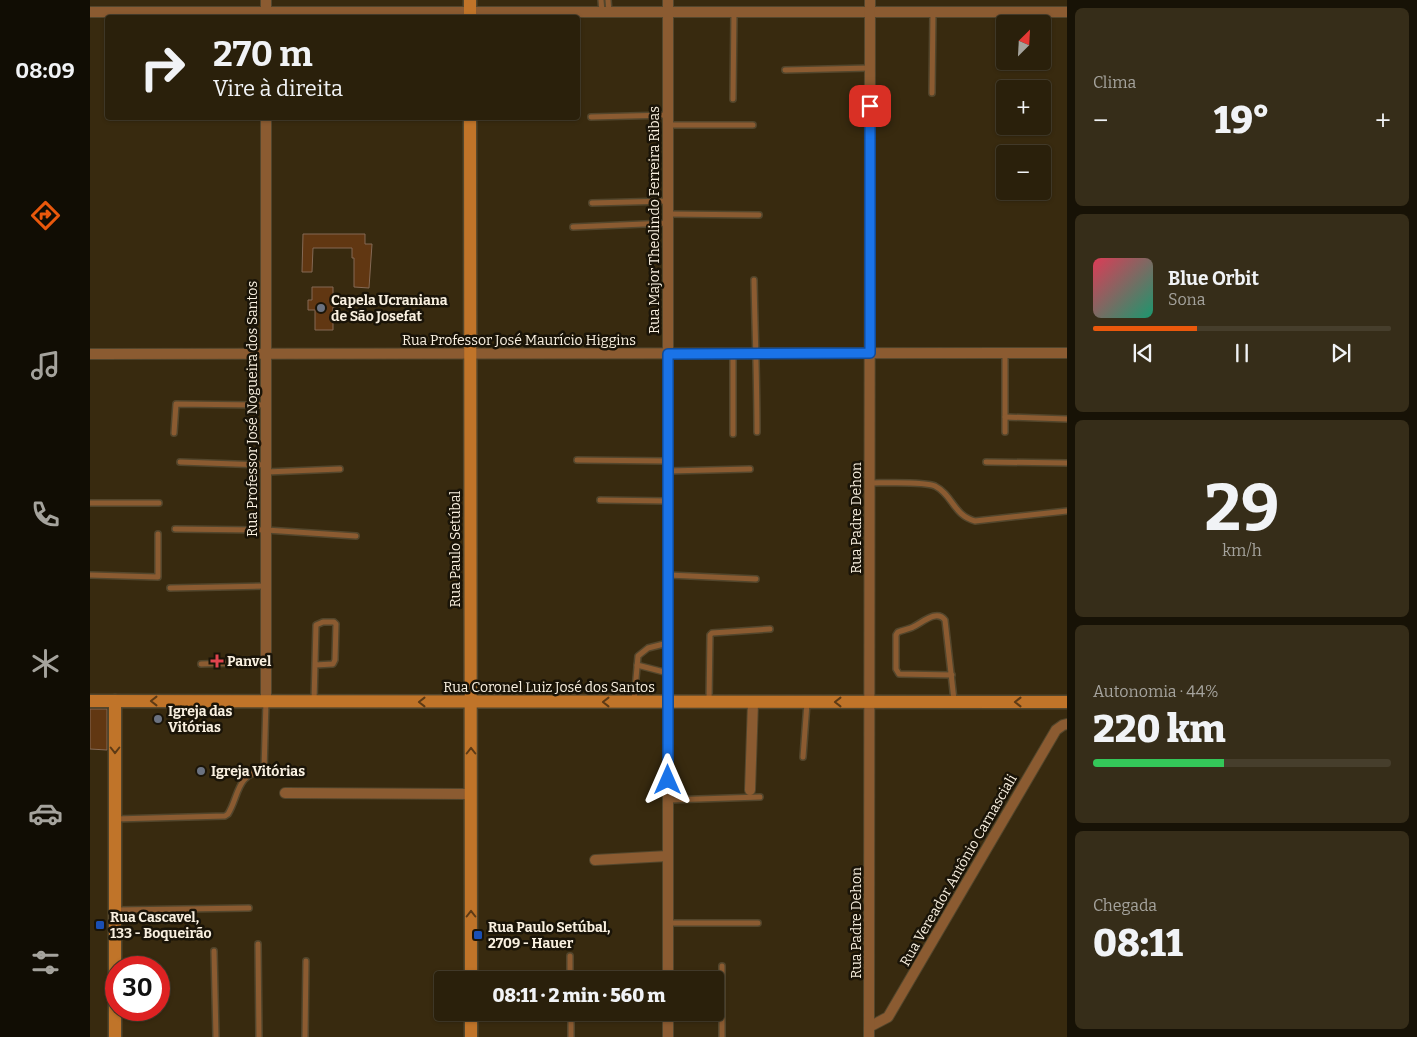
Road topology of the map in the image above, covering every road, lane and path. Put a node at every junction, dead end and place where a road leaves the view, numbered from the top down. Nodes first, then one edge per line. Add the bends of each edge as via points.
1 (266, 0) edge
2 (601, 0) edge
3 (608, 0) edge
4 (668, 0) edge
5 (870, 0) edge
6 (470, 10) edge
7 (90, 12) edge
8 (605, 12) junction
9 (668, 12) junction
10 (734, 12) junction
11 (870, 12) junction
12 (933, 12) junction
13 (1067, 12) edge
14 (266, 15) edge
15 (870, 68) junction
16 (785, 70) dead end
17 (932, 93) dead end
18 (733, 99) dead end
19 (591, 117) dead end
20 (266, 120) edge
21 (470, 120) edge
22 (668, 120) junction
23 (753, 125) dead end
24 (668, 201) junction
25 (592, 203) dead end
26 (760, 215) dead end
27 (668, 219) junction
28 (573, 227) dead end
29 (754, 280) dead end
30 (870, 353) junction
31 (1004, 353) junction
32 (1067, 353) edge
33 (90, 354) edge
34 (266, 354) junction
35 (470, 354) junction
36 (668, 354) junction
37 (733, 354) junction
38 (755, 354) junction
39 (266, 405) junction
40 (1005, 417) junction
41 (1067, 419) edge
42 (757, 432) dead end
43 (1005, 432) dead end
44 (174, 433) dead end
45 (733, 434) dead end
46 (577, 460) dead end
47 (180, 462) dead end
48 (986, 462) dead end
49 (1067, 463) edge
50 (668, 466) junction
51 (266, 468) junction
52 (750, 468) dead end
53 (340, 469) dead end
54 (870, 483) junction
55 (600, 500) dead end
56 (668, 502) junction
57 (90, 503) edge
58 (159, 503) dead end
59 (1067, 511) edge
60 (175, 529) dead end
61 (266, 530) junction
62 (158, 534) dead end
63 (356, 536) dead end
64 (90, 575) edge
65 (668, 575) junction
66 (756, 579) dead end
67 (266, 586) junction
68 (170, 588) dead end
69 (770, 629) dead end
70 (668, 643) junction
71 (266, 662) junction
72 (202, 664) dead end
73 (315, 665) junction
74 (637, 665) junction
75 (668, 673) junction
76 (952, 675) junction
77 (90, 701) edge
78 (115, 701) junction
79 (266, 702) junction
80 (314, 702) junction
81 (471, 702) junction
82 (634, 702) junction
83 (668, 702) junction
84 (709, 702) junction
85 (753, 702) junction
86 (807, 702) junction
87 (870, 702) junction
88 (954, 702) junction
89 (1067, 702) edge
90 (1067, 724) edge
91 (804, 757) dead end
92 (750, 790) dead end
93 (286, 793) dead end
94 (471, 794) junction
95 (760, 797) dead end
96 (668, 800) junction
97 (115, 819) junction
98 (668, 856) junction
99 (595, 860) dead end
100 (249, 908) dead end
101 (115, 910) junction
102 (668, 923) junction
103 (758, 923) dead end
104 (258, 944) dead end
105 (214, 951) dead end
106 (570, 956) dead end
107 (306, 961) dead end
108 (722, 966) dead end
109 (471, 971) edge
110 (570, 971) edge
111 (668, 971) edge
112 (471, 1021) edge
113 (570, 1021) edge
114 (668, 1021) edge
115 (869, 1032) edge
116 (115, 1037) edge
117 (216, 1037) edge
118 (259, 1037) edge
119 (305, 1037) edge
120 (471, 1037) edge
121 (571, 1037) edge
122 (668, 1037) edge
123 (722, 1037) edge

1 - 14 street
2 - 8 lane
3 - 8 lane
4 - 9 street, Rua Major Theolindo Ferreira Ribas
5 - 11 street, Rua Padre Dehon
6 - 8 street
6 - 14 street
7 - 14 street
8 - 9 street
9 - 10 street
9 - 22 street, Rua Major Theolindo Ferreira Ribas
10 - 11 street
10 - 18 lane
11 - 12 street
11 - 15 street, Rua Padre Dehon
12 - 13 street
12 - 17 lane
15 - 16 lane
15 - 30 street, Rua Padre Dehon
19 - 22 lane
20 - 34 street, Rua Professor José Nogueira dos Santos
21 - 35 main road, Rua Paulo Setúbal
22 - 23 lane
22 - 24 street, Rua Major Theolindo Ferreira Ribas
24 - 25 lane
24 - 27 street, Rua Major Theolindo Ferreira Ribas
26 - 27 lane
27 - 28 lane
27 - 36 street, Rua Major Theolindo Ferreira Ribas
29 - 38 lane
30 - 31 street, Rua Professor José Maurício Higgins
30 - 38 street, Rua Professor José Maurício Higgins
30 - 54 street, Rua Padre Dehon
31 - 32 street, Rua Professor José Maurício Higgins
31 - 40 lane
33 - 34 street, Rua Professor José Maurício Higgins
34 - 35 street, Rua Professor José Maurício Higgins
34 - 39 street, Rua Professor José Nogueira dos Santos
35 - 36 street, Rua Professor José Maurício Higgins
35 - 81 main road, Rua Paulo Setúbal
36 - 37 street, Rua Professor José Maurício Higgins
36 - 50 street, Rua Major Theolindo Ferreira Ribas
37 - 38 street, Rua Professor José Maurício Higgins
37 - 45 lane
38 - 42 lane via 758,371
39 - 44 lane via 176,404
39 - 51 street, Rua Professor José Nogueira dos Santos
40 - 41 lane
40 - 43 lane
46 - 50 lane
47 - 51 lane
48 - 49 lane
50 - 52 lane
50 - 56 street, Rua Major Theolindo Ferreira Ribas
51 - 53 lane
51 - 61 street, Rua Professor José Nogueira dos Santos
54 - 59 lane via 934,486 945,493 957,511 975,521
54 - 87 street, Rua Padre Dehon
55 - 56 lane
56 - 65 street, Rua Major Theolindo Ferreira Ribas
57 - 58 lane
60 - 61 lane
61 - 63 lane
61 - 67 street, Rua Professor José Nogueira dos Santos
62 - 64 lane via 158,577
65 - 66 lane
65 - 70 street, Rua Major Theolindo Ferreira Ribas
67 - 68 lane
67 - 71 street, Rua Professor José Nogueira dos Santos
69 - 84 lane via 712,633
70 - 74 lane via 642,651
70 - 75 street, Rua Major Theolindo Ferreira Ribas
71 - 72 lane
71 - 79 street, Rua Professor José Nogueira dos Santos
73 - 73 lane via 316,625 334,622 335,660 333,664
73 - 80 lane
74 - 75 lane
74 - 82 lane
75 - 83 street, Rua Major Theolindo Ferreira Ribas
76 - 76 lane via 942,617 929,618 898,632 896,669 899,674
76 - 88 lane
77 - 78 main road, Rua Coronel Luiz José dos Santos
79 -> 78 main road, Rua Coronel Luiz José dos Santos
78 -> 97 main road
79 - 80 main road, Rua Coronel Luiz José dos Santos
79 - 97 lane via 264,771 255,772 242,782 228,814
81 -> 80 main road, Rua Coronel Luiz José dos Santos
82 -> 81 main road, Rua Coronel Luiz José dos Santos
94 -> 81 main road, Rua Paulo Setúbal
82 - 83 main road, Rua Coronel Luiz José dos Santos
83 - 84 main road, Rua Coronel Luiz José dos Santos
83 - 96 street, Rua Major Theolindo Ferreira Ribas
84 - 85 main road, Rua Coronel Luiz José dos Santos
85 - 86 main road, Rua Coronel Luiz José dos Santos
85 - 92 street
87 -> 86 main road, Rua Coronel Luiz José dos Santos
86 - 91 lane
87 - 88 main road, Rua Coronel Luiz José dos Santos
87 - 115 street, Rua Padre Dehon
89 -> 88 main road, Rua Coronel Luiz José dos Santos
90 - 115 street, Rua Vereador Antônio Carnasciali via 1056,730 888,1017
93 - 94 street
109 -> 94 main road, Rua Paulo Setúbal
95 - 96 lane
96 - 98 street, Rua Major Theolindo Ferreira Ribas
97 - 101 main road
98 - 99 street
98 - 102 street, Rua Major Theolindo Ferreira Ribas
100 - 101 lane
101 - 116 main road
102 - 103 lane
102 - 111 street, Rua Major Theolindo Ferreira Ribas
104 - 118 lane
105 - 117 lane
106 - 110 lane
107 - 119 lane
108 - 123 lane
112 - 120 main road
113 - 121 lane
114 - 122 street

